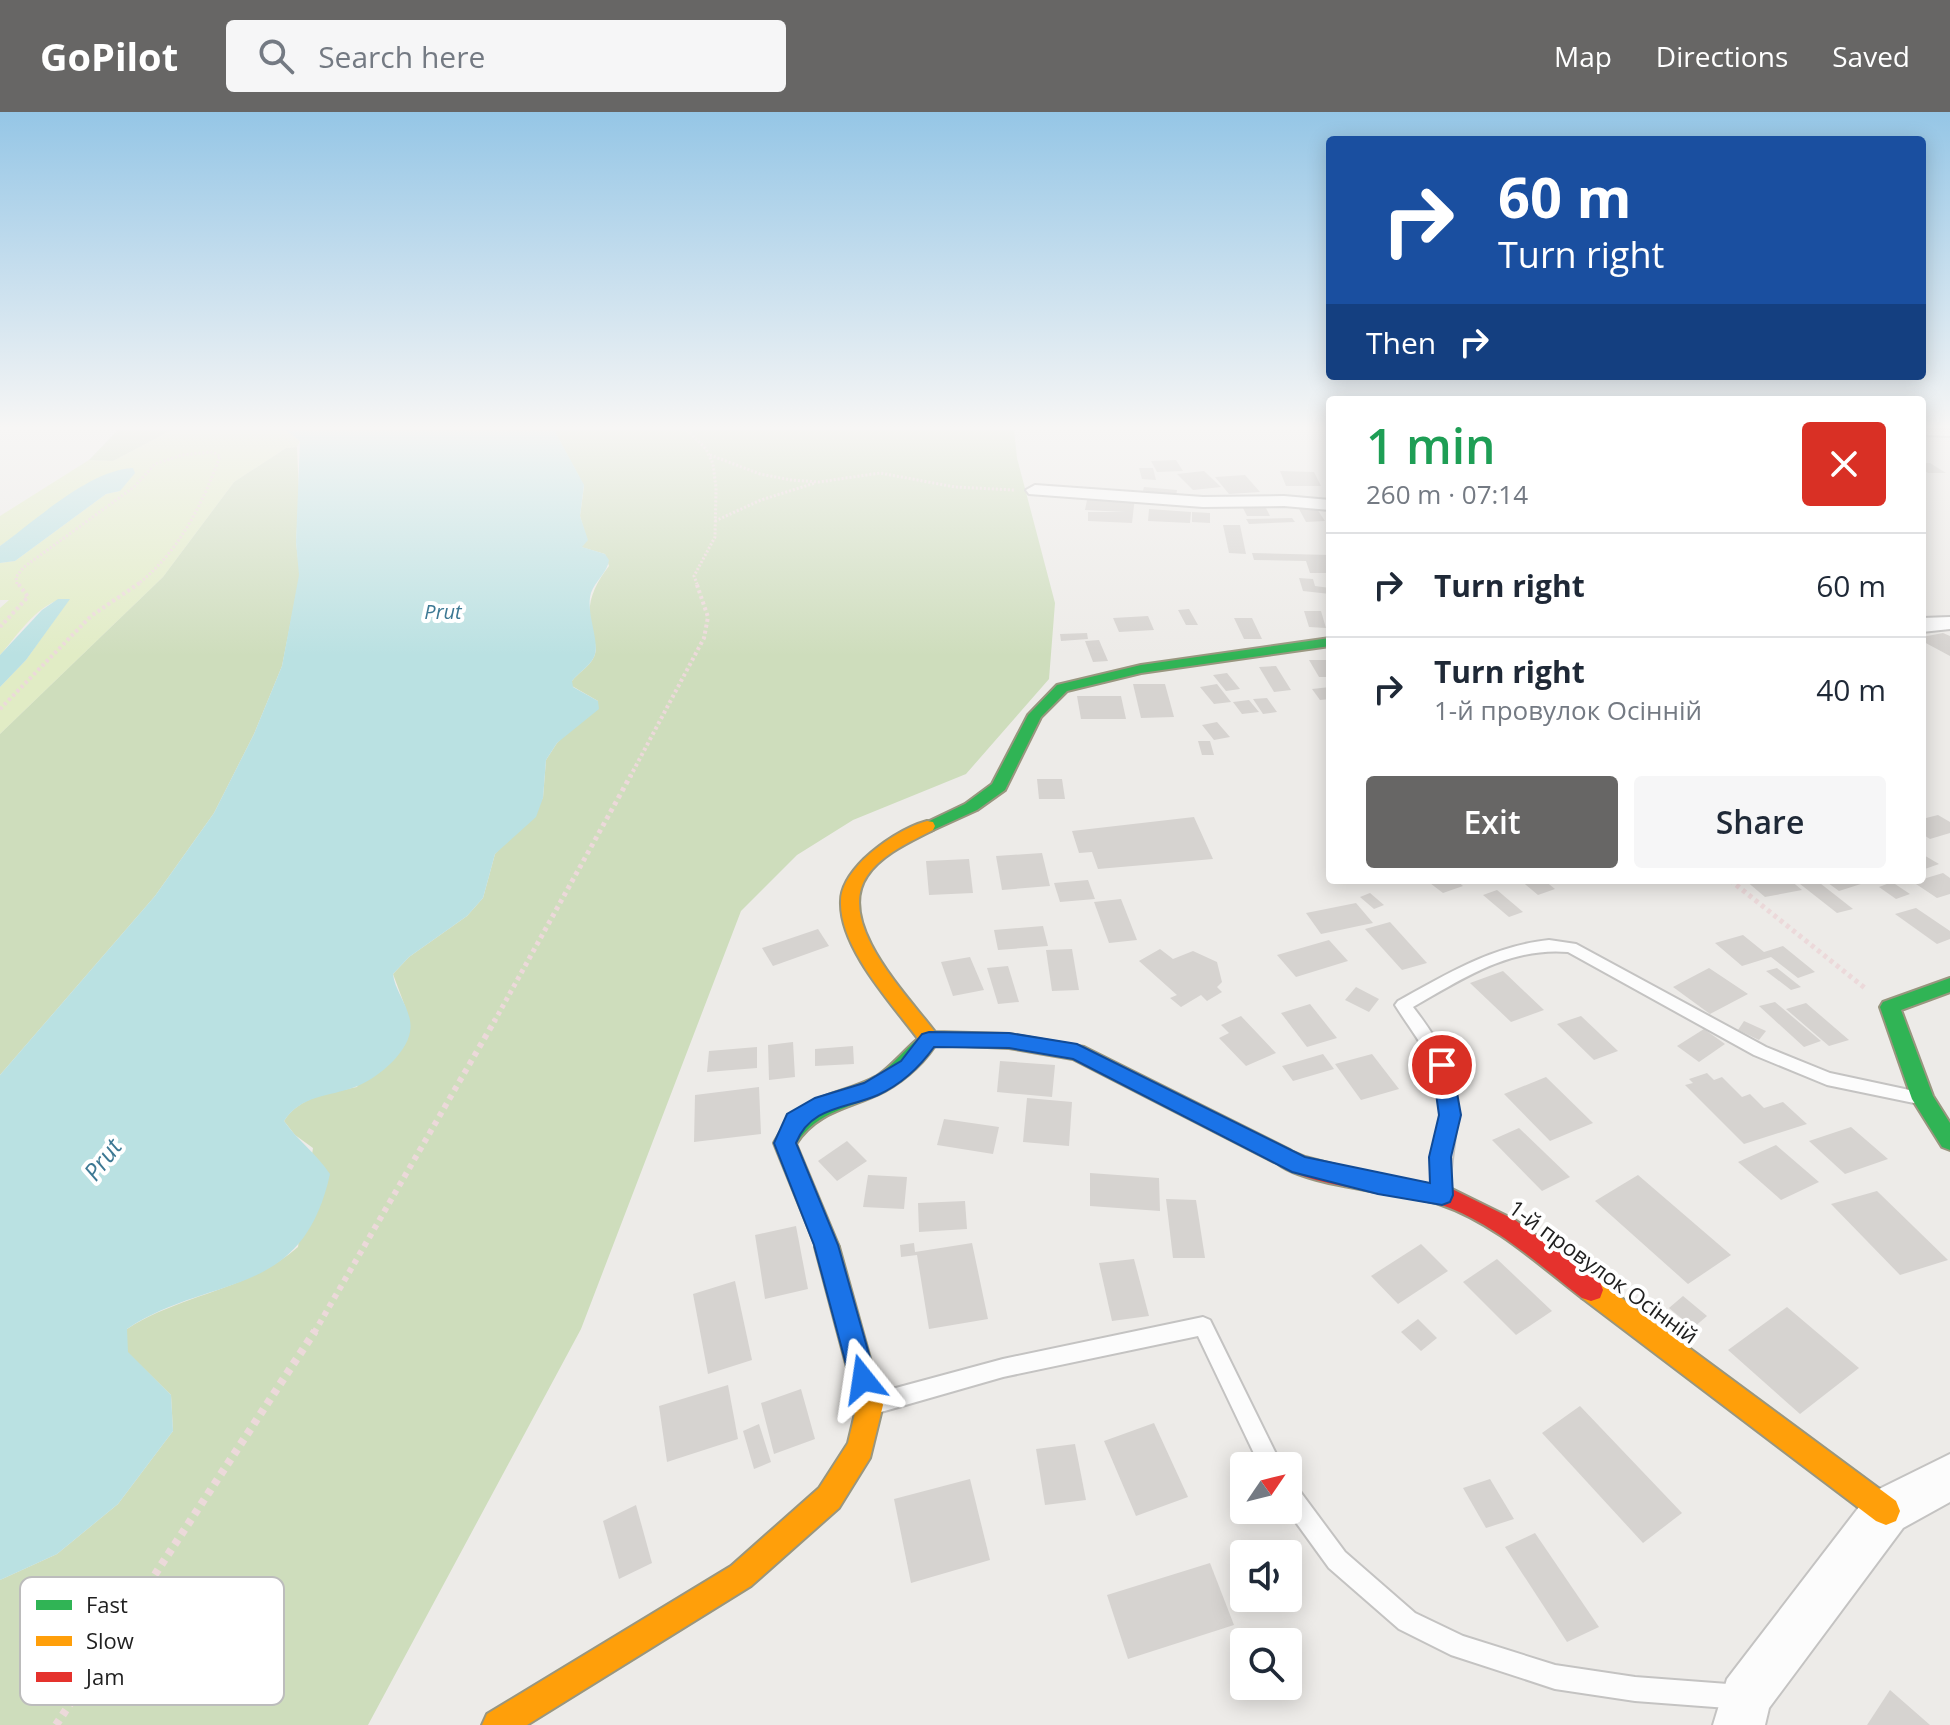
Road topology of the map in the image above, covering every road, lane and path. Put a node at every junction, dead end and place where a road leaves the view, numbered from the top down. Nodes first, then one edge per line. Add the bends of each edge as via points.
1 (106, 505) edge
2 (198, 505) edge
3 (715, 505) edge
4 (749, 505) edge
5 (715, 521) junction
6 (1950, 623) edge
7 (1926, 625) edge
8 (0, 627) edge
9 (1326, 642) edge
10 (0, 709) edge
11 (1735, 884) edge
12 (1950, 985) edge
13 (1890, 1007) junction
14 (929, 1039) junction
15 (1923, 1099) junction
16 (1950, 1141) edge
17 (1442, 1195) junction
18 (870, 1405) junction
19 (1264, 1452) edge
20 (1950, 1477) edge
21 (1886, 1511) junction
22 (1302, 1513) edge
23 (153, 1577) edge
24 (69, 1705) edge
25 (1742, 1711) edge
26 (56, 1725) edge
27 (498, 1725) edge

1 - 8 path via 24,567 16,577 28,597
2 - 10 path via 144,579 92,615
3 - 5 path
4 - 5 path
5 - 23 path via 715,537 694,576 708,617 704,638 580,872 341,1291
6 - 7 street
9 - 14 street via 1200,657 1087,680 1056,692 1037,712 991,796 907,834 869,858 849,889 852,925 866,960 912,1010
11 - 13 path
12 - 13 street
13 - 15 street
14 - 17 street, 1-й провулок Осінній via 1009,1041 1077,1052 1300,1165
14 - 18 street via 908,1066 871,1089 823,1104 794,1120 785,1143 826,1245
15 - 16 street
15 - 17 lane via 1827,1079 1760,1051 1571,947 1549,943 1491,958 1403,1005 1442,1065 1450,1115 1440,1157
17 - 21 street, 1-й провулок Осінній via 1507,1227
18 - 19 lane via 1003,1368 1203,1326
18 - 27 street via 860,1448 829,1498 741,1576
20 - 21 street
21 - 25 street
22 - 25 lane via 1337,1560 1407,1621 1459,1647 1555,1677
24 - 26 path

